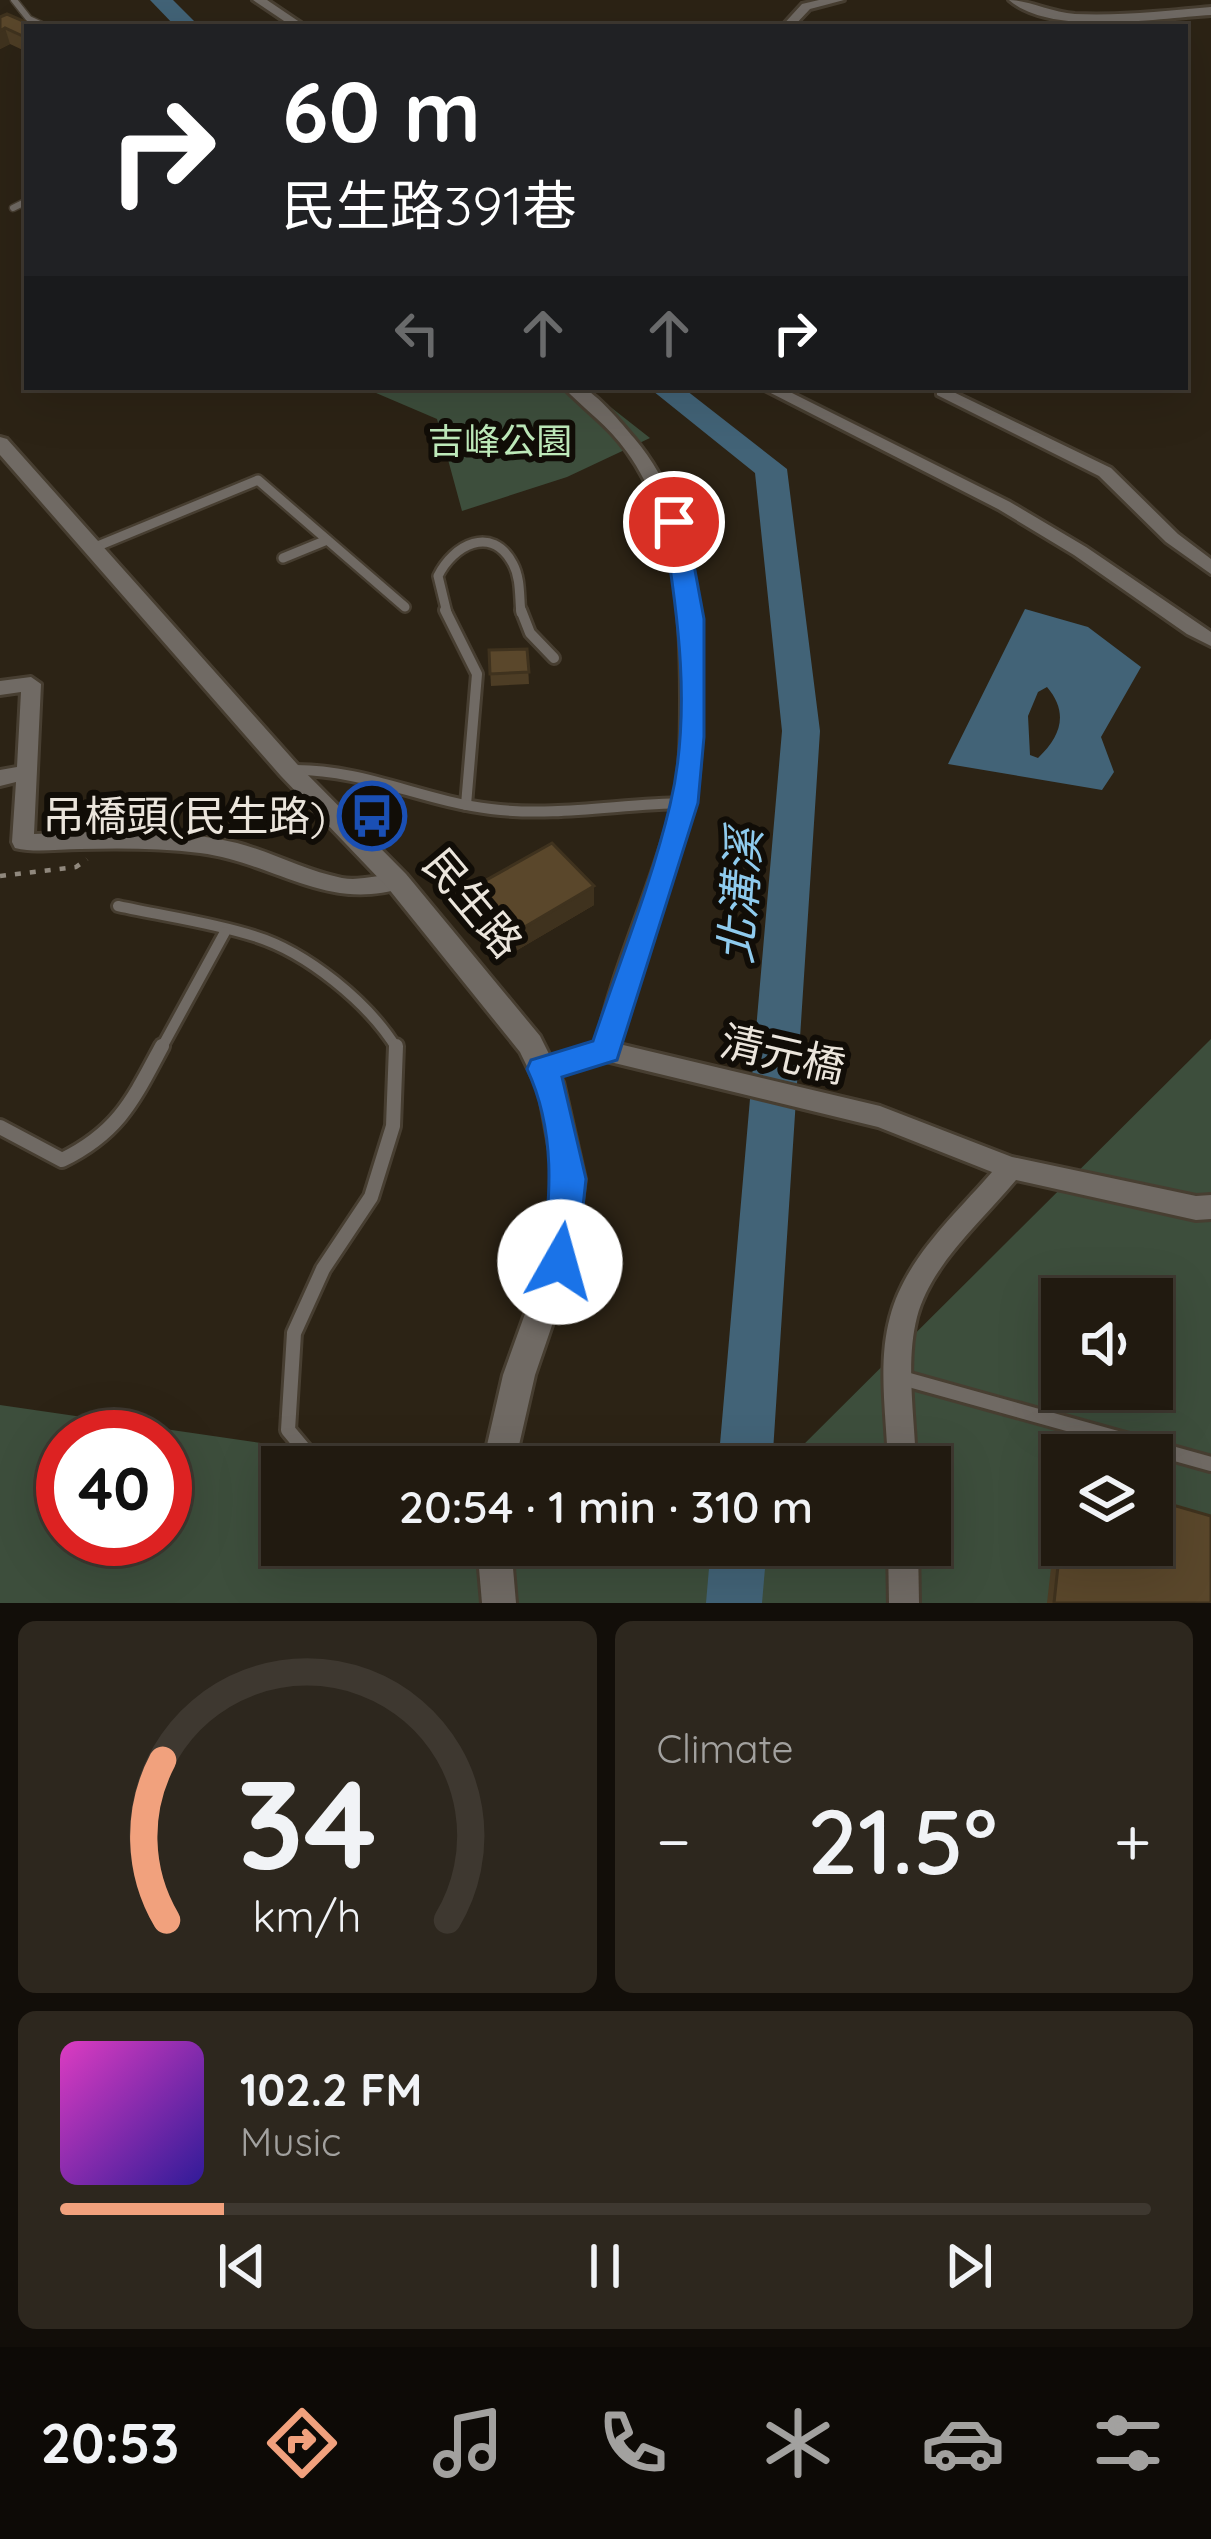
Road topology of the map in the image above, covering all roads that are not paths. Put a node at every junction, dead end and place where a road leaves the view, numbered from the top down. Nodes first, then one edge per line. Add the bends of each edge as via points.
1 (13, 0) edge
2 (259, 0) edge
3 (838, 0) edge
4 (1015, 0) edge
5 (0, 4) edge
6 (1211, 11) edge
7 (40, 24) edge
8 (296, 24) edge
9 (790, 24) edge
10 (24, 202) edge
11 (13, 208) dead end
12 (574, 390) edge
13 (773, 390) edge
14 (942, 390) edge
15 (0, 443) edge
16 (327, 540) junction
17 (93, 548) junction
18 (284, 558) dead end
19 (1211, 568) edge
20 (404, 607) dead end
21 (1211, 640) edge
22 (554, 658) dead end
23 (0, 688) edge
24 (289, 770) junction
25 (24, 773) junction
26 (0, 778) edge
27 (684, 803) junction
28 (466, 805) junction
29 (397, 881) junction
30 (118, 906) dead end
31 (225, 932) junction
32 (606, 1051) junction
33 (542, 1069) junction
34 (0, 1127) edge
35 (1011, 1168) junction
36 (1211, 1207) edge
37 (902, 1378) junction
38 (301, 1446) edge
39 (503, 1446) edge
40 (902, 1446) edge
41 (1211, 1463) edge
42 (496, 1566) edge
43 (903, 1566) edge
44 (500, 1603) edge
45 (904, 1603) edge

1 - 5 lane
1 - 7 lane
2 - 8 street
3 - 9 street via 806,6
4 - 6 street via 1054,19
10 - 11 lane
12 - 27 street via 623,432 674,522 692,619
13 - 21 street via 956,476
14 - 19 street via 1105,472
15 - 17 street, 民生路
16 - 17 lane via 258,480
16 - 18 lane
16 - 20 lane
17 - 24 street, 民生路
22 - 28 lane via 529,634 520,611 522,579 501,548 468,542 453,554 441,568 438,595 477,667
23 - 25 street via 31,684
24 - 28 lane via 332,766
24 - 29 street, 民生路
25 - 26 street
25 - 29 street via 23,842 194,841 343,889 375,891
27 - 28 lane via 561,813
27 - 32 street
29 - 33 street, 民生路
30 - 31 lane
31 - 34 lane via 125,1115 93,1145 62,1160
31 - 38 lane via 283,947 385,1029 399,1052 393,1126 370,1197 294,1333 288,1430
32 - 33 street
32 - 35 street, 清元橋 via 868,1114
33 - 39 street, 民生路 via 570,1179 560,1262
35 - 36 street, 清元橋
35 - 37 street via 914,1288 903,1316
37 - 40 street
37 - 41 lane
42 - 44 street
43 - 45 street

